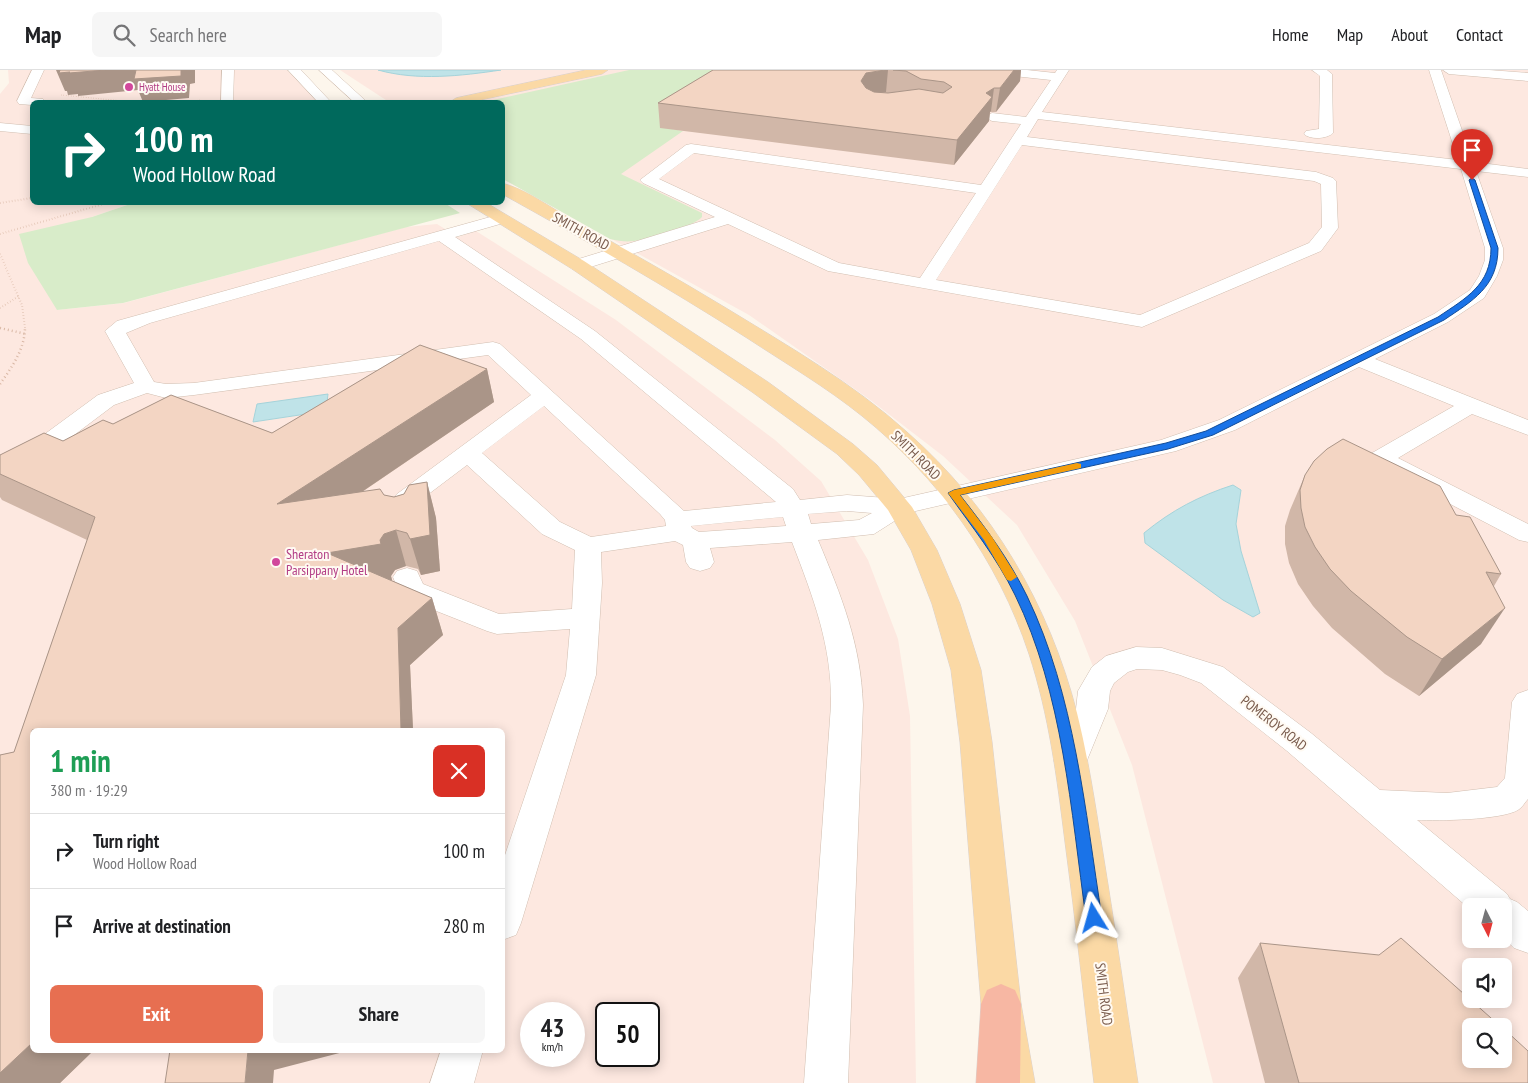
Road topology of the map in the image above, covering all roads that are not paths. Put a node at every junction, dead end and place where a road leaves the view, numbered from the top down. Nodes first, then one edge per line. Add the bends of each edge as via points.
1 (38, 70) edge
2 (228, 70) edge
3 (294, 70) edge
4 (325, 70) edge
5 (602, 70) edge
6 (994, 70) edge
7 (1318, 70) edge
8 (1435, 70) edge
9 (1449, 70) edge
10 (1061, 74) edge
11 (1528, 77) edge
12 (493, 95) junction
13 (227, 100) edge
14 (323, 100) edge
15 (359, 100) edge
16 (467, 100) edge
17 (479, 100) edge
18 (30, 101) edge
19 (992, 117) edge
20 (1027, 126) junction
21 (0, 127) edge
22 (30, 130) edge
23 (1311, 134) dead end
24 (1470, 172) junction
25 (1528, 173) edge
26 (505, 189) edge
27 (985, 190) junction
28 (479, 205) edge
29 (730, 218) junction
30 (501, 219) junction
31 (441, 235) junction
32 (619, 252) junction
33 (578, 265) junction
34 (925, 284) junction
35 (1358, 360) junction
36 (146, 386) junction
37 (545, 395) junction
38 (1471, 405) junction
39 (1528, 428) edge
40 (468, 453) junction
41 (0, 479) edge
42 (954, 493) junction
43 (899, 507) junction
44 (797, 521) junction
45 (404, 523) edge
46 (1528, 534) edge
47 (688, 539) junction
48 (588, 546) junction
49 (407, 577) dead end
50 (585, 618) junction
51 (1528, 703) edge
52 (1071, 760) junction
53 (1373, 804) junction
54 (1485, 898) edge
55 (505, 914) edge
56 (1512, 921) edge
57 (1528, 935) edge
58 (1001, 1004) junction
59 (461, 1053) edge
60 (452, 1083) edge
61 (826, 1083) edge
62 (998, 1083) edge
63 (1013, 1083) edge
64 (1116, 1083) edge

1 - 18 street via 23,101
2 - 13 street
3 - 14 street
4 - 15 street
5 - 12 main road
6 - 10 street
7 - 23 street via 1326,74 1326,133
8 - 24 street
9 - 11 street
10 - 20 street
12 - 16 main road
12 - 17 main road
19 - 20 street
20 - 24 street
20 - 27 street
20 - 34 street via 1328,181 1330,228 1315,247 1142,321
21 - 22 street
24 - 25 street
24 - 35 street via 1494,248 1494,260 1488,276 1477,294 1441,318
26 - 32 main road, SMITH ROAD
27 - 29 street via 691,148 648,180
27 - 34 street
28 - 30 main road
29 - 32 street
29 - 34 street via 834,267
30 - 31 street
30 - 33 main road
31 - 36 street via 117,328 115,331
31 - 44 street via 588,335 784,494
32 - 33 street
32 - 42 main road, SMITH ROAD via 741,325 869,411 906,443
33 - 43 main road via 760,386 844,449 868,470
35 - 38 street
35 - 42 street via 1202,435 1168,446
36 - 37 street via 178,391 493,348
36 - 41 street via 106,400
37 - 40 street
37 - 47 street
38 - 39 street
38 - 46 street via 1380,458
40 - 45 street via 406,499
40 - 48 street via 551,528
42 - 43 street
42 - 52 main road, SMITH ROAD via 988,539 1022,597 1057,696
43 - 44 street via 865,528
43 - 58 main road via 927,559 946,604 966,670
44 - 47 street
44 - 61 street via 842,644 847,668
47 - 48 street
48 - 50 street
49 - 50 street via 411,590 497,624
50 - 55 street via 581,675
51 - 53 street via 1521,783 1506,800 1447,807
52 - 53 street, POMEROY ROAD via 1092,709 1094,691 1103,675 1117,664 1136,658 1162,660 1212,675
52 - 64 main road, SMITH ROAD
53 - 54 street, POMEROY ROAD
56 - 57 street
58 - 62 highway
58 - 63 main road
59 - 60 street

